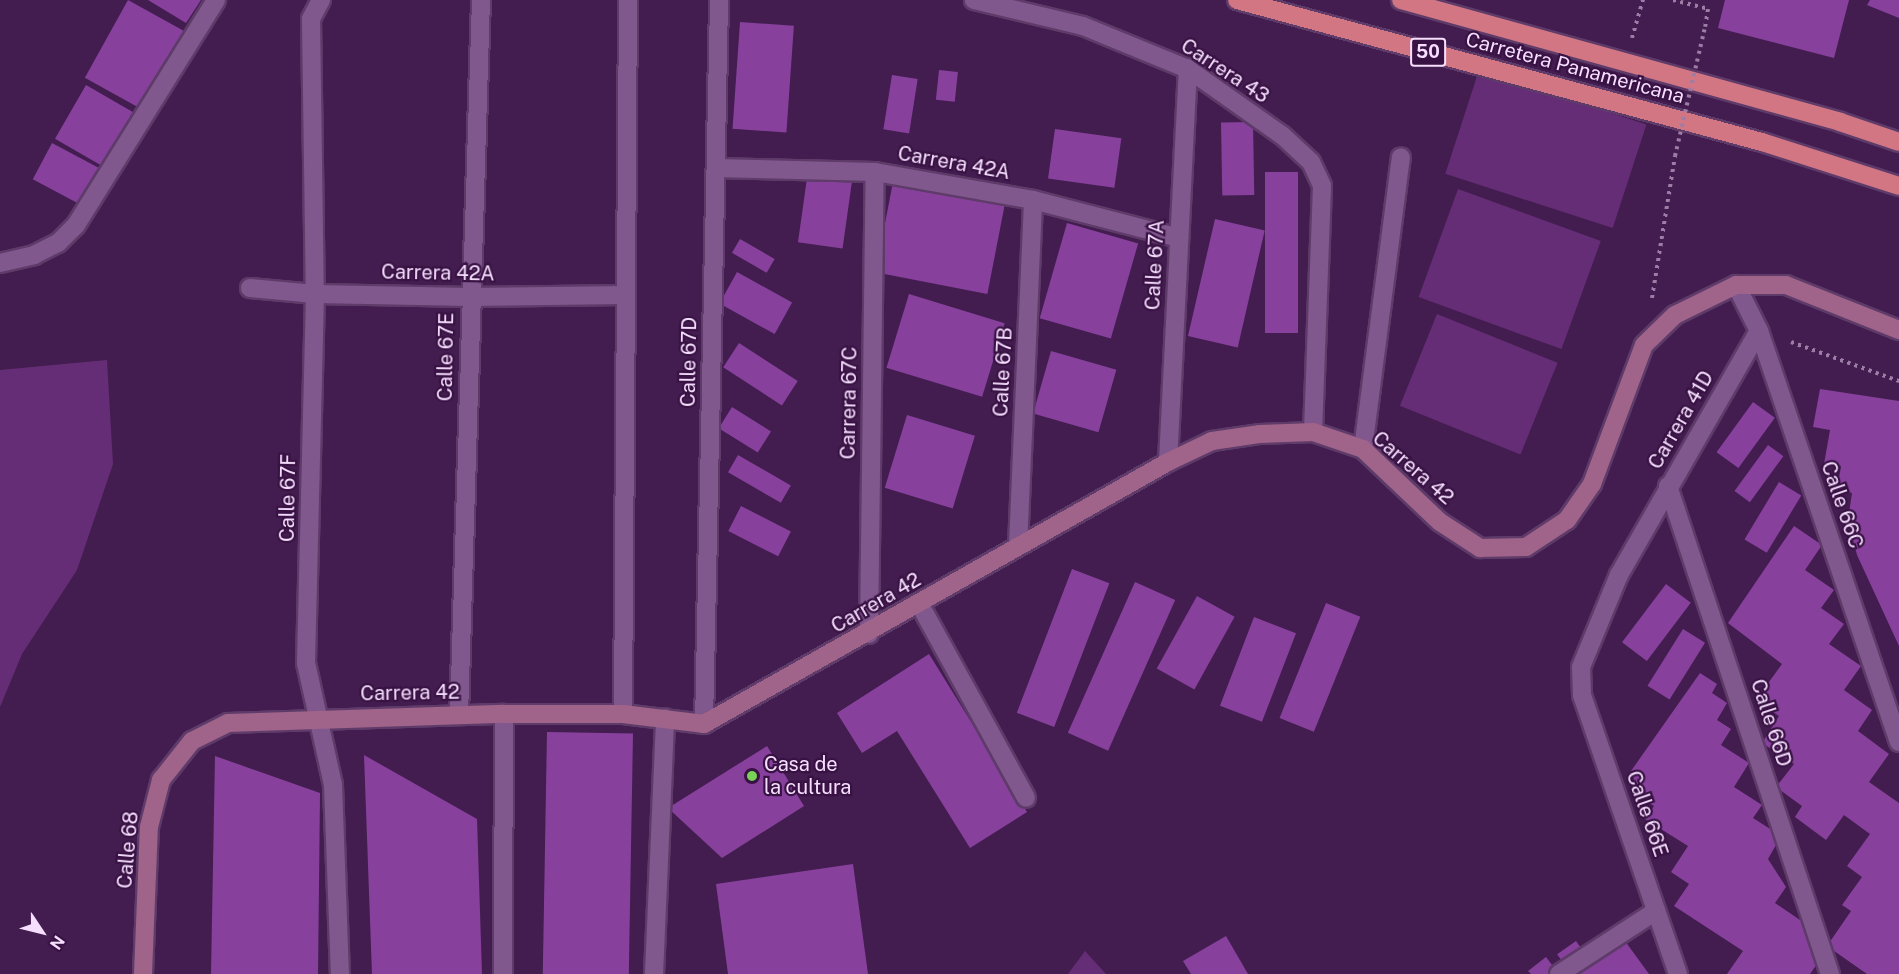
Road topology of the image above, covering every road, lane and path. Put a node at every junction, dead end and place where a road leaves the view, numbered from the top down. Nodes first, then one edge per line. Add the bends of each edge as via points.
1 (216, 0) edge
2 (321, 0) edge
3 (481, 0) edge
4 (628, 0) edge
5 (719, 0) edge
6 (974, 0) edge
7 (1238, 0) edge
8 (1401, 0) edge
9 (1643, 0) edge
10 (1673, 0) edge
11 (1626, 62) junction
12 (1188, 69) junction
13 (1899, 142) edge
14 (1401, 157) dead end
15 (716, 168) junction
16 (875, 172) junction
17 (1899, 186) edge
18 (1033, 200) junction
19 (1179, 238) junction
20 (0, 263) edge
21 (1736, 285) junction
22 (250, 288) dead end
23 (315, 294) junction
24 (626, 296) junction
25 (470, 297) junction
26 (1899, 330) edge
27 (1760, 331) junction
28 (1644, 345) junction
29 (1899, 381) edge
30 (1313, 432) junction
31 (1363, 449) junction
32 (1168, 462) junction
33 (1668, 486) junction
34 (1018, 546) junction
35 (920, 605) junction
36 (869, 634) junction
37 (1581, 667) joint
38 (504, 714) junction
39 (623, 714) junction
40 (459, 715) junction
41 (319, 718) junction
42 (665, 718) junction
43 (704, 724) junction
44 (192, 741) joint
45 (1899, 742) edge
46 (1026, 798) dead end
47 (1656, 911) junction
48 (142, 974) edge
49 (340, 974) edge
50 (503, 974) edge
51 (654, 974) edge
52 (1559, 974) edge
53 (1678, 974) edge
54 (1830, 974) edge

1 - 20 street via 76,225 58,243 34,255
2 - 23 street, Calle 67F via 311,19
3 - 25 street, Calle 67E
4 - 24 street
5 - 15 street, Calle 67D
6 - 12 street, Carrera 43 via 1083,26
7 - 17 highway, Carretera Panamericana / 50 via 1762,142
8 - 11 highway, Carretera Panamericana / 50
9 - 11 path
10 - 28 path, bridge via 1708,9 1675,156
11 - 13 highway, Carretera Panamericana / 50
12 - 19 street, Calle 67A
12 - 30 street, Carrera 43 via 1283,136 1311,162 1322,186
14 - 31 street
15 - 16 street, Carrera 42A
15 - 43 street, Calle 67D
16 - 18 street, Carrera 42A
16 - 36 street, Carrera 67C
18 - 19 street, Carrera 42A
18 - 34 street, Calle 67B
19 - 32 street, Calle 67A
21 - 26 main road via 1785,285
21 - 27 street, Calle 66C
21 - 28 main road via 1674,315
22 - 23 street, Carrera 42A
23 - 25 street, Carrera 42A
23 - 41 street, Calle 67F via 306,663
24 - 25 street, Carrera 42A
24 - 39 street
25 - 40 street, Calle 67E
27 - 29 path
27 - 33 street, Carrera 41D
27 - 45 street, Calle 66C
28 - 31 main road, Carrera 42 via 1592,483 1567,520 1527,547 1480,548 1440,522
30 - 31 main road, Carrera 42
30 - 32 main road, Carrera 42 via 1212,441
32 - 34 main road, Carrera 42
33 - 37 street, Carrera 41D via 1619,575
33 - 54 street, Calle 66D
34 - 35 main road, Carrera 42
35 - 36 main road, Carrera 42
35 - 46 street
36 - 43 main road, Carrera 42
37 - 47 street, Calle 66E via 1582,695
38 - 39 main road, Carrera 42
38 - 40 main road, Carrera 42
38 - 50 street
39 - 42 main road, Carrera 42
40 - 41 main road, Carrera 42
41 - 44 main road, Carrera 42 via 228,723
41 - 49 street, Calle 67F via 333,785
42 - 43 main road, Carrera 42
42 - 51 street
44 - 48 main road, Calle 68 via 161,780 149,827
47 - 52 street
47 - 53 street, Calle 66E

